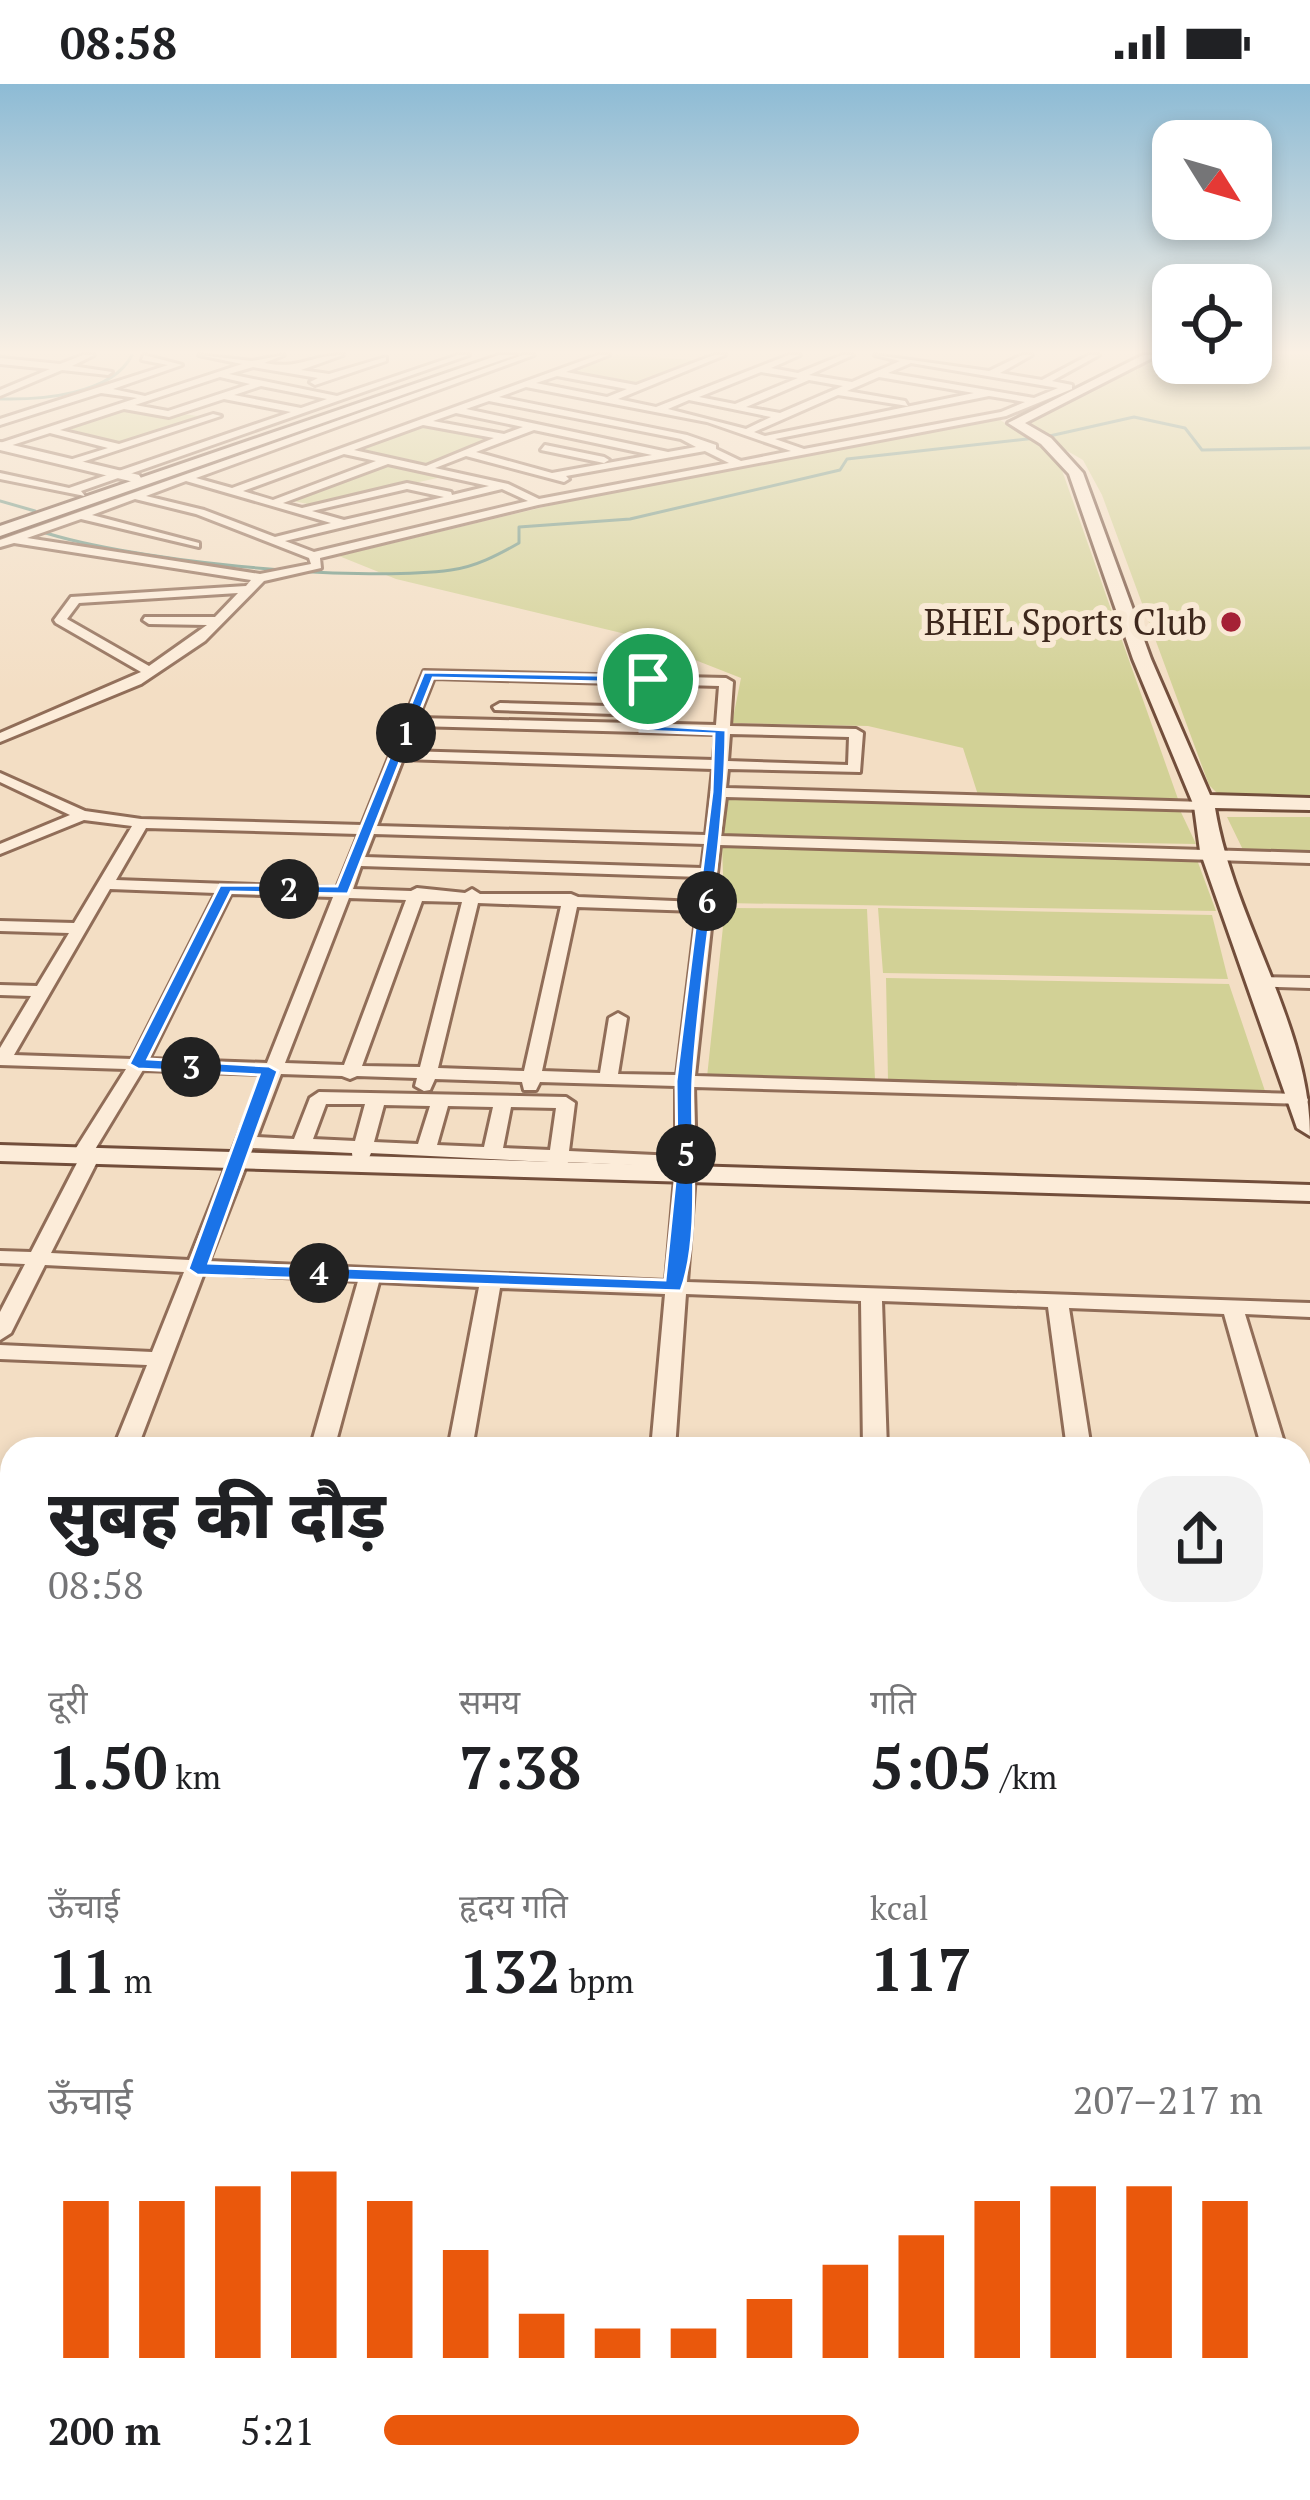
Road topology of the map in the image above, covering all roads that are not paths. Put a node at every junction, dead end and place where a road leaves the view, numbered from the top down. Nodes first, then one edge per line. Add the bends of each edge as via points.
1 (91, 468) edge
2 (149, 468) edge
3 (152, 468) edge
4 (163, 468) edge
5 (220, 468) edge
6 (296, 468) edge
7 (368, 468) edge
8 (433, 468) edge
9 (531, 468) edge
10 (600, 468) edge
11 (720, 468) edge
12 (1071, 468) edge
13 (555, 475) junction
14 (127, 476) junction
15 (3, 478) edge
16 (188, 479) junction
17 (504, 486) junction
18 (234, 490) junction
19 (591, 492) junction
20 (144, 494) junction
21 (84, 495) junction
22 (457, 496) junction
23 (277, 501) junction
24 (538, 502) junction
25 (120, 503) junction
26 (307, 509) junction
27 (82, 515) junction
28 (47, 517) junction
29 (342, 523) junction
30 (10, 532) edge
31 (279, 538) junction
32 (195, 545) dead end
33 (313, 556) junction
34 (258, 581) junction
35 (148, 620) dead end
36 (219, 621) junction
37 (150, 672) junction
38 (509, 676) junction
39 (648, 679) junction
40 (500, 706) junction
41 (645, 711) junction
42 (411, 722) junction
43 (495, 724) junction
44 (644, 728) junction
45 (720, 730) junction
46 (0, 739) edge
47 (397, 755) junction
48 (719, 767) junction
49 (0, 778) edge
50 (17, 786) junction
51 (719, 792) junction
52 (0, 793) edge
53 (1202, 804) junction
54 (1310, 807) edge
55 (82, 814) junction
56 (141, 823) junction
57 (369, 829) junction
58 (713, 840) junction
59 (0, 849) edge
60 (1211, 851) junction
61 (1310, 858) edge
62 (355, 861) junction
63 (707, 873) junction
64 (104, 884) junction
65 (226, 888) junction
66 (343, 891) junction
67 (417, 893) junction
68 (472, 894) junction
69 (571, 899) junction
70 (707, 907) junction
71 (0, 926) edge
72 (76, 928) junction
73 (1257, 982) junction
74 (1310, 983) edge
75 (0, 990) edge
76 (40, 991) junction
77 (618, 1018) dead end
78 (1, 1060) edge
79 (138, 1064) junction
80 (269, 1071) junction
81 (350, 1074) junction
82 (427, 1074) junction
83 (532, 1076) junction
84 (608, 1078) junction
85 (685, 1081) junction
86 (376, 1099) junction
87 (431, 1099) junction
88 (1299, 1100) junction
89 (503, 1101) junction
90 (528, 1102) junction
91 (1310, 1128) edge
92 (302, 1143) junction
93 (426, 1150) junction
94 (494, 1151) junction
95 (240, 1152) junction
96 (0, 1153) edge
97 (86, 1156) junction
98 (361, 1156) junction
99 (559, 1159) junction
100 (685, 1167) junction
101 (1310, 1193) edge
102 (0, 1257) edge
103 (38, 1259) junction
104 (197, 1269) junction
105 (370, 1275) junction
106 (491, 1281) junction
107 (674, 1286) junction
108 (871, 1294) junction
109 (1058, 1302) junction
110 (1233, 1307) junction
111 (1310, 1310) edge
112 (0, 1334) edge
113 (0, 1352) edge
114 (162, 1359) junction
115 (130, 1437) edge
116 (325, 1437) edge
117 (462, 1437) edge
118 (664, 1437) edge
119 (875, 1437) edge
120 (1077, 1437) edge
121 (1271, 1437) edge

1 - 14 street
2 - 14 street
3 - 14 main road
4 - 21 main road
5 - 16 street
6 - 18 street
7 - 23 street
8 - 17 street
9 - 13 street
10 - 13 street
11 - 19 street
12 - 53 main road
13 - 19 street
14 - 21 main road
15 - 21 street
16 - 18 street
16 - 20 street
17 - 22 street
17 - 24 street
18 - 23 street
19 - 24 street
20 - 25 street
20 - 31 street
21 - 25 street
21 - 28 main road
22 - 26 street via 407,486
22 - 29 street
23 - 26 street
24 - 33 street
25 - 27 street
26 - 29 street
27 - 28 street
27 - 32 street
28 - 30 main road
29 - 31 street
30 - 34 street
31 - 33 street
33 - 34 street via 316,566
34 - 36 street
34 - 37 street via 75,600 60,620
35 - 36 street
36 - 37 street
37 - 46 street
38 - 39 street
38 - 40 street
38 - 42 street via 429,674
39 - 41 street
39 - 45 street via 726,682
40 - 41 street
40 - 43 street
41 - 44 street
42 - 43 street
42 - 47 street
43 - 44 street
44 - 45 street
45 - 48 street
45 - 48 street via 856,733 855,770
47 - 48 street
47 - 57 street
48 - 51 street
49 - 50 street
50 - 52 street
50 - 55 street
51 - 53 street
51 - 58 street
53 - 54 main road
53 - 60 main road
55 - 56 street
55 - 59 street
56 - 57 street
56 - 64 street
57 - 58 street
57 - 62 street
58 - 60 street
58 - 63 street
60 - 61 street
60 - 73 main road
62 - 63 street
62 - 66 street
63 - 70 street
64 - 65 street
64 - 72 street
65 - 66 street
65 - 79 street
66 - 67 street
66 - 80 street
67 - 68 street
67 - 81 street
68 - 69 street
68 - 82 street
69 - 70 street
69 - 83 street
70 - 85 street
71 - 72 street
72 - 76 street
73 - 74 street
73 - 88 main road
75 - 76 street
76 - 78 street
77 - 84 street
78 - 79 street
79 - 80 street
79 - 97 street
80 - 81 street
80 - 95 street
81 - 82 street
82 - 83 street
82 - 87 street
83 - 84 street
83 - 90 street
84 - 85 street
85 - 88 street
85 - 100 street
86 - 87 street
86 - 92 street via 319,1098
86 - 98 street
87 - 89 street
87 - 93 street
88 - 91 main road
89 - 90 street
89 - 94 street
90 - 99 street via 566,1103
92 - 95 street
92 - 98 street
93 - 94 street
93 - 98 street
94 - 99 street
95 - 97 main road
95 - 98 main road
95 - 104 street
96 - 97 main road
97 - 103 street
98 - 99 main road
99 - 100 main road
100 - 101 main road
100 - 107 street
102 - 103 street
103 - 104 street
103 - 112 street
104 - 105 street
104 - 114 street
105 - 106 street
105 - 116 street
106 - 107 street
106 - 117 street
107 - 108 street
107 - 118 street
108 - 109 street
108 - 119 street
109 - 110 street
109 - 120 street
110 - 111 street
110 - 121 street
113 - 114 street
114 - 115 street

